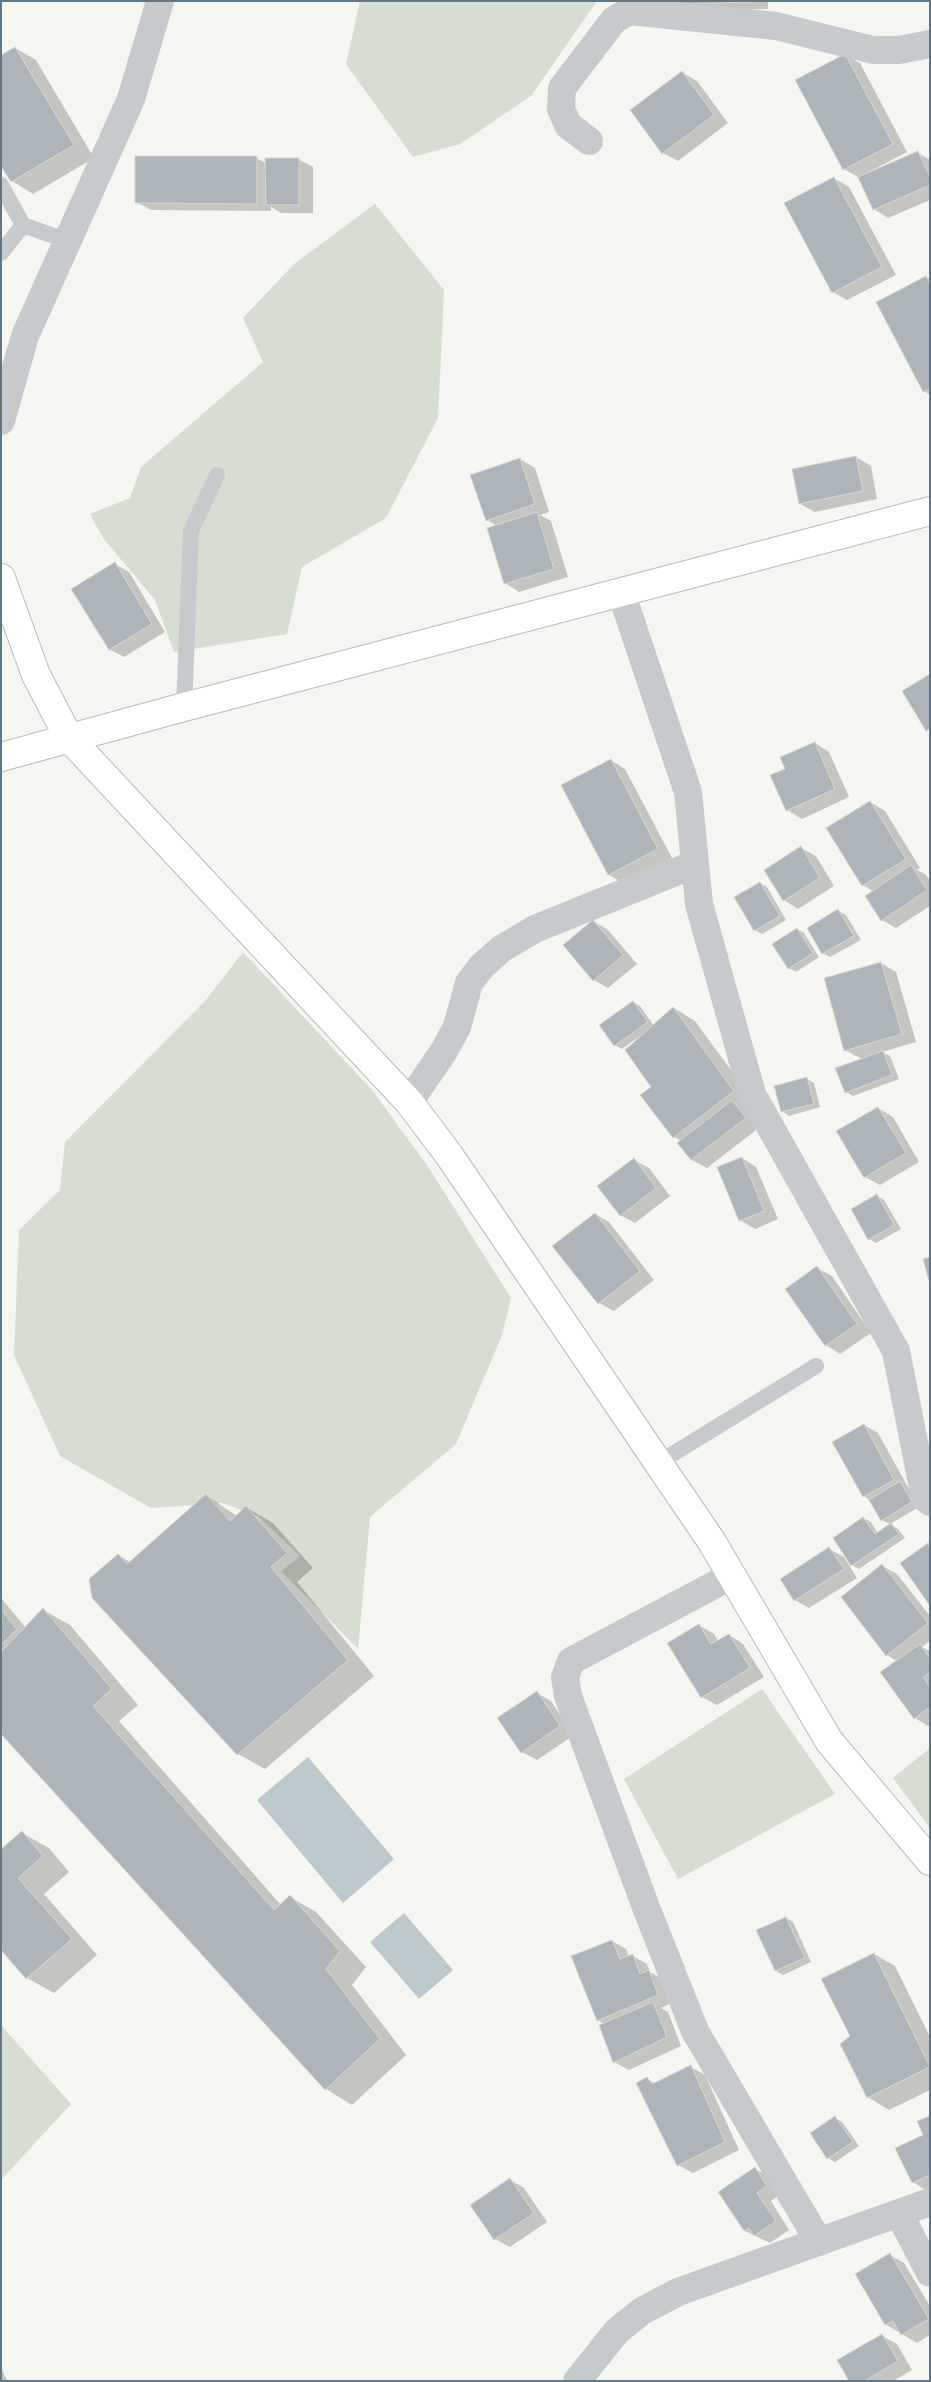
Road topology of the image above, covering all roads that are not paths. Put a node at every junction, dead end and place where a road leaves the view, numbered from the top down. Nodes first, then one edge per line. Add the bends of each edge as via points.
1 (160, 1) edge
2 (930, 44) edge
3 (589, 141) dead end
4 (1, 185) edge
5 (24, 225) junction
6 (68, 241) junction
7 (1, 253) edge
8 (1, 421) edge
9 (217, 475) dead end
10 (930, 511) edge
11 (1, 578) edge
12 (621, 592) junction
13 (184, 707) junction
14 (69, 738) junction
15 (1, 758) edge
16 (695, 864) junction
17 (408, 1102) junction
18 (816, 1366) dead end
19 (658, 1463) junction
20 (930, 1502) edge
21 (732, 1576) junction
22 (930, 1862) edge
23 (930, 2202) edge
24 (899, 2213) junction
25 (819, 2242) junction
26 (930, 2273) edge
27 (576, 2381) edge

1 - 6 street via 131,99
2 - 3 street via 899,50 873,50 776,26 629,11 614,20 562,88 561,109 568,125
4 - 5 lane
5 - 6 lane
5 - 7 lane
6 - 8 street via 25,336
9 - 13 lane via 191,531
10 - 12 street
11 - 14 street via 36,675
12 - 13 street
12 - 16 street via 688,792
13 - 14 street
14 - 15 street
14 - 17 street
16 - 17 street via 535,930 501,949 469,983 457,1027
16 - 20 street via 700,904 752,1094 896,1352 925,1498
17 - 19 street via 449,1155
18 - 19 lane
19 - 21 street
21 - 22 street via 829,1740
21 - 25 street via 571,1661 566,1677 568,1696 695,2031
23 - 24 street
24 - 25 street
24 - 26 street
25 - 27 street via 678,2292 642,2311 617,2331

